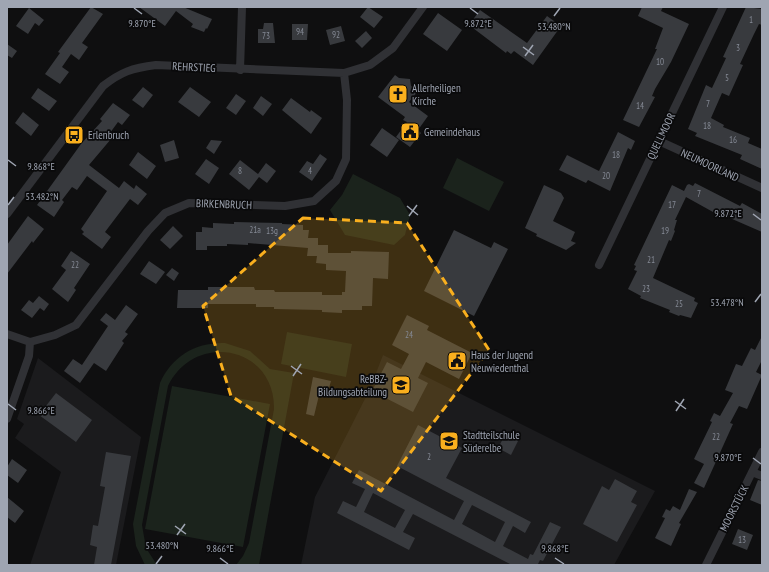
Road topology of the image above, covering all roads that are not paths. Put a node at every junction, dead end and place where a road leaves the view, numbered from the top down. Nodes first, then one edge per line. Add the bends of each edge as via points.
1 (242, 7) edge
2 (423, 7) edge
3 (723, 7) edge
4 (240, 70) junction
5 (344, 73) junction
6 (659, 141) junction
7 (762, 188) edge
8 (7, 214) edge
9 (598, 265) dead end
10 (7, 334) edge
11 (30, 342) junction
12 (7, 419) edge
13 (762, 452) edge
14 (752, 472) junction
15 (762, 476) edge
16 (706, 565) edge

1 - 4 street
2 - 5 street, REHRSTIEG via 393,48 370,65
3 - 6 street, QUELLMOOR
4 - 5 street, REHRSTIEG
4 - 8 street, REHRSTIEG via 156,65 134,67 118,75 103,86
5 - 11 street, BIRKENBRUCH via 348,100 346,159 336,182 314,201 285,206 189,203 165,213 148,231 76,325 55,336
6 - 7 street, NEUMOORLAND
6 - 9 street, QUELLMOOR
10 - 11 street
11 - 12 street via 29,356
13 - 14 street, MOORSTÜCK
14 - 15 street
14 - 16 street, MOORSTÜCK

